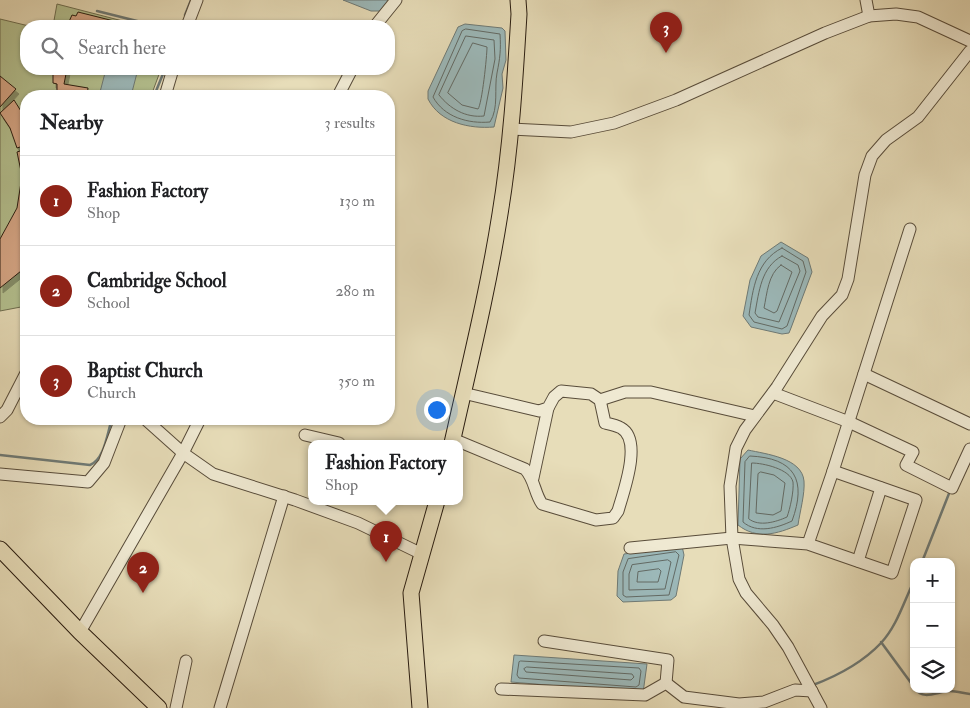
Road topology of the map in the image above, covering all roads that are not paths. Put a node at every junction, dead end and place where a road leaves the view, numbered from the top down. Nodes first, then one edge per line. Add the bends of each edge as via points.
1 (197, 0) edge
2 (396, 0) edge
3 (518, 0) edge
4 (866, 0) edge
5 (869, 16) junction
6 (189, 20) edge
7 (380, 20) edge
8 (970, 42) edge
9 (970, 51) edge
10 (171, 75) edge
11 (349, 75) edge
12 (167, 90) edge
13 (341, 90) edge
14 (512, 129) junction
15 (910, 229) dead end
16 (864, 374) junction
17 (20, 384) edge
18 (463, 393) junction
19 (773, 393) junction
20 (600, 400) junction
21 (548, 408) junction
22 (755, 416) junction
23 (0, 417) edge
24 (849, 422) junction
25 (970, 424) edge
26 (120, 425) edge
27 (152, 425) edge
28 (197, 425) edge
29 (305, 435) dead end
30 (326, 440) edge
31 (452, 440) edge
32 (463, 445) edge
33 (970, 449) edge
34 (183, 453) junction
35 (833, 471) junction
36 (0, 474) edge
37 (533, 478) junction
38 (881, 488) junction
39 (284, 496) junction
40 (308, 505) edge
41 (309, 505) edge
42 (436, 505) edge
43 (732, 538) junction
44 (808, 544) junction
45 (630, 548) dead end
46 (0, 549) edge
47 (422, 554) junction
48 (858, 562) junction
49 (80, 632) junction
50 (544, 641) dead end
51 (186, 661) dead end
52 (666, 683) junction
53 (501, 689) dead end
54 (812, 691) junction
55 (159, 708) edge
56 (176, 708) edge
57 (220, 708) edge
58 (420, 708) edge
59 (821, 708) edge

1 - 6 street
2 - 7 street
3 - 14 main road
4 - 5 street
5 - 8 street via 896,14 918,17
5 - 14 street via 684,97 614,123 572,132
9 - 19 street via 918,117 886,140 872,156 865,175 848,280 842,295 822,316
10 - 12 street
11 - 13 street
14 - 18 main road via 499,222
15 - 16 street
16 - 24 street
16 - 25 street
17 - 23 street
18 - 21 street via 539,411
18 - 31 main road
19 - 22 street
19 - 24 street
20 - 21 street via 591,394 561,391
20 - 22 street via 625,392 651,392
20 - 37 street via 605,423 622,428 629,438 632,458 622,498 613,518 596,520 542,504
21 - 37 street
22 - 43 street via 736,448 730,486
24 - 33 street via 913,452 906,465 952,488
24 - 35 street
26 - 36 street via 104,463 88,482
27 - 34 street
28 - 34 street
29 - 30 street
32 - 37 street via 525,469
34 - 39 street via 213,474
34 - 49 street
35 - 38 street
35 - 44 street
38 - 48 street
38 - 48 street via 916,500 892,573
39 - 40 street
39 - 57 street
41 - 47 street via 358,523
42 - 47 main road
43 - 44 street
43 - 45 street
43 - 54 street via 739,579 746,593 773,625
44 - 48 street
46 - 49 main road
47 - 58 main road via 411,593
49 - 55 main road
50 - 52 street via 668,660
51 - 56 street
52 - 53 street via 645,695
52 - 54 street via 684,697 739,704 764,702 795,690
54 - 59 street

